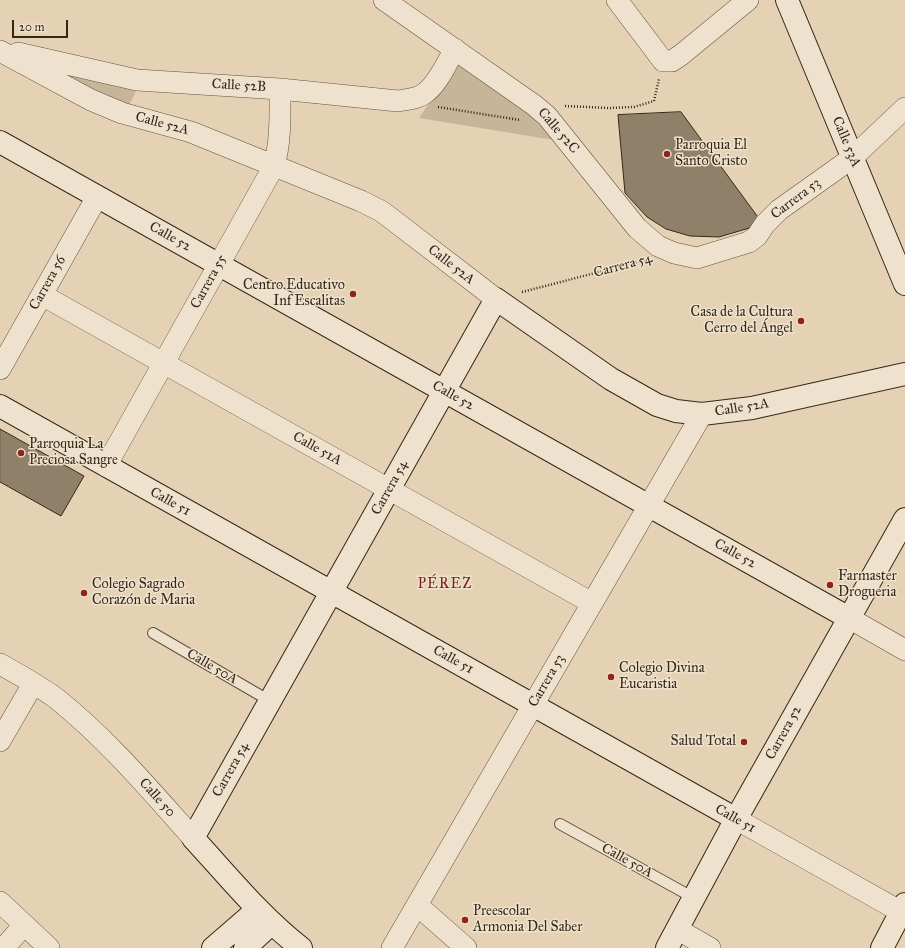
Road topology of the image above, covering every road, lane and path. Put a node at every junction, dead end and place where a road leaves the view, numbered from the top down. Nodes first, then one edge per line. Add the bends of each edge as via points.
1 (384, 0) edge
2 (617, 0) edge
3 (748, 0) edge
4 (786, 0) edge
5 (455, 49) junction
6 (0, 50) edge
7 (663, 61) junction
8 (280, 89) junction
9 (564, 106) dead end
10 (438, 107) dead end
11 (905, 108) edge
12 (524, 121) dead end
13 (0, 142) edge
14 (852, 158) junction
15 (274, 166) junction
16 (97, 197) junction
17 (674, 253) joint
18 (645, 260) dead end
19 (218, 264) junction
20 (905, 284) edge
21 (42, 295) junction
22 (496, 299) junction
23 (163, 363) junction
24 (0, 370) edge
25 (905, 374) edge
26 (444, 391) junction
27 (0, 406) edge
28 (702, 414) junction
29 (106, 466) junction
30 (389, 489) junction
31 (649, 506) junction
32 (904, 522) edge
33 (331, 592) junction
34 (592, 603) junction
35 (849, 618) junction
36 (153, 633) dead end
37 (905, 650) edge
38 (0, 664) edge
39 (33, 684) junction
40 (270, 701) junction
41 (533, 705) junction
42 (0, 741) edge
43 (736, 819) junction
44 (560, 824) dead end
45 (193, 838) junction
46 (694, 898) junction
47 (0, 902) edge
48 (417, 905) junction
49 (904, 910) edge
50 (265, 916) junction
51 (24, 925) junction
52 (677, 929) junction
53 (4, 948) edge
54 (49, 948) edge
55 (213, 948) edge
56 (245, 948) edge
57 (301, 948) edge
58 (392, 948) edge
59 (466, 948) edge
60 (667, 948) edge
61 (710, 948) edge
62 (882, 948) edge

1 - 5 street, Calle 52C
2 - 7 street
3 - 7 street via 672,61
4 - 14 main road, Calle 53A
5 - 8 street, Calle 52B via 434,85 414,98 398,101
5 - 17 street, Calle 52C via 534,104 547,116 637,228 658,246
6 - 8 street, Calle 52B via 137,80
6 - 15 street, Calle 52A via 91,100 122,113 191,132
7 - 9 path via 654,101 634,107
8 - 15 street, Carrera 55 via 280,138
10 - 12 path
11 - 14 street, Carrera 53
13 - 16 main road, Calle 52
14 - 17 street, Carrera 53 via 779,210 749,242 698,258
14 - 20 main road, Calle 53A
15 - 19 street, Carrera 55
15 - 22 street, Calle 52A via 361,201 381,212
16 - 19 main road, Calle 52
16 - 21 street, Carrera 56
18 - 22 path, Carrera 54
19 - 23 street, Carrera 55
19 - 26 main road, Calle 52
21 - 23 street, Calle 51A
21 - 24 street, Carrera 56
22 - 26 main road, Carrera 54
22 - 28 main road, Calle 52A via 617,382 657,405 676,411
23 - 29 street, Carrera 55
23 - 30 street, Calle 51A
25 - 28 main road, Calle 52A via 752,408
26 - 30 main road, Carrera 54
26 - 31 main road, Calle 52
27 - 29 main road, Calle 51
28 - 31 street, Carrera 53
29 - 33 main road, Calle 51
30 - 33 main road, Carrera 54
30 - 34 street, Calle 51A
31 - 34 street, Carrera 53
31 - 35 main road, Calle 52
32 - 35 main road, Carrera 52
33 - 40 main road, Carrera 54
33 - 41 main road, Calle 51
34 - 41 street, Carrera 53
35 - 37 street, Calle 52
35 - 43 main road, Carrera 52
36 - 40 lane, Calle 50A
38 - 39 street, Calle 50
39 - 42 street
39 - 45 street, Calle 50 via 56,698 110,746
40 - 45 main road, Carrera 54
41 - 43 main road, Calle 51
41 - 48 street, Carrera 53
43 - 46 main road, Carrera 52
43 - 49 street, Calle 51
44 - 46 lane, Calle 50A
45 - 50 main road, Calle 50
46 - 52 main road, Carrera 52
47 - 51 street
48 - 58 street, Carrera 53
48 - 59 street
49 - 62 main road
50 - 55 main road
50 - 56 main road
50 - 57 main road, Calle 50
51 - 53 street
51 - 54 street
52 - 60 main road, Carrera 52
52 - 61 street

